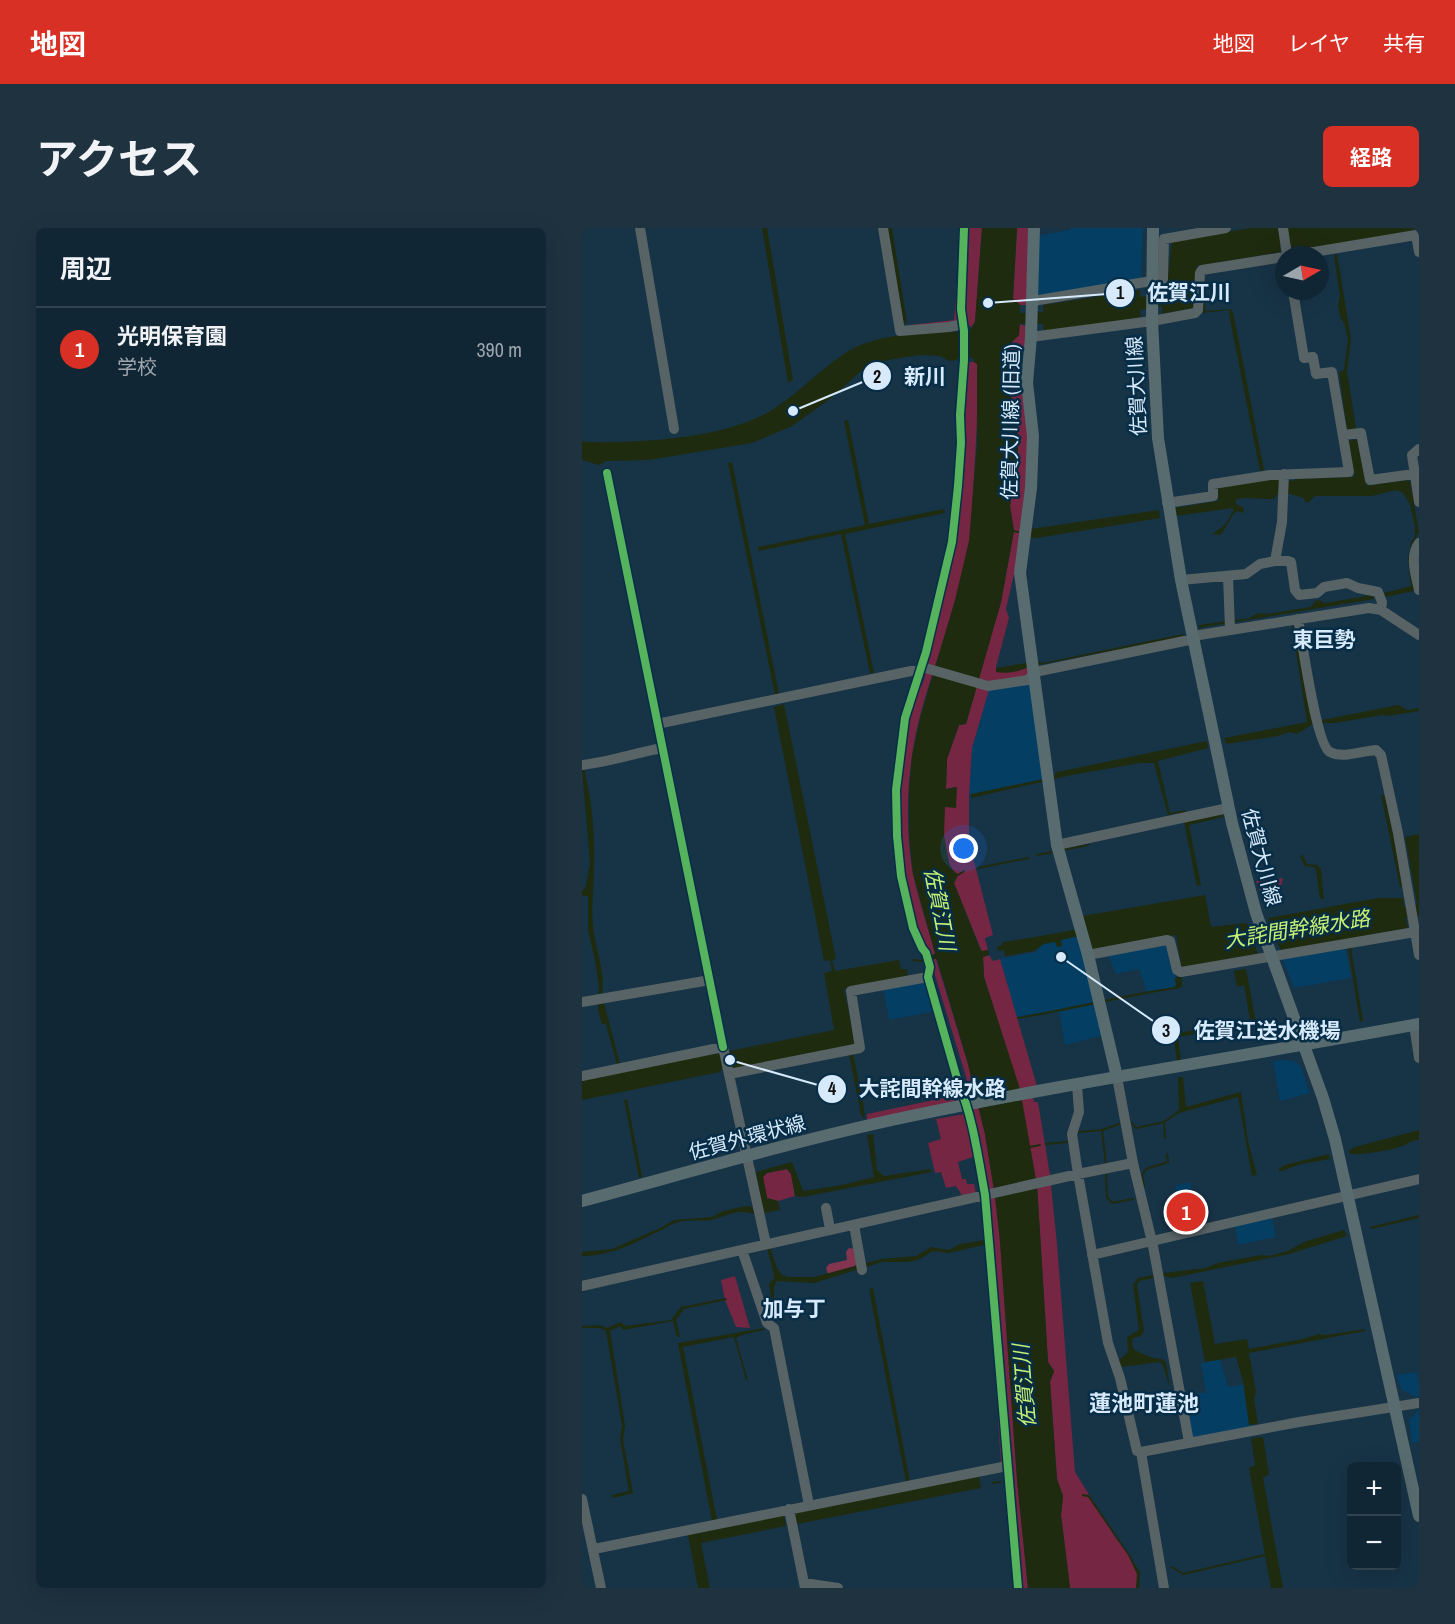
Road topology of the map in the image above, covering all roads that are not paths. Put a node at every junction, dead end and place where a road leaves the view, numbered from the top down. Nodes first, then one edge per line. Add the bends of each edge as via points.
1 (640, 228) edge
2 (883, 228) edge
3 (964, 228) edge
4 (1034, 228) edge
5 (1153, 228) edge
6 (1226, 228) edge
7 (1283, 228) edge
8 (1285, 246) edge
9 (1329, 250) edge
10 (1419, 252) edge
11 (1275, 255) edge
12 (1151, 286) junction
13 (1294, 300) edge
14 (1032, 306) junction
15 (1152, 316) junction
16 (964, 328) junction
17 (1032, 332) junction
18 (674, 429) dead end
19 (1343, 435) junction
20 (1419, 449) edge
21 (607, 473) dead end
22 (1284, 474) junction
23 (1414, 474) junction
24 (1419, 502) edge
25 (1167, 503) junction
26 (1419, 543) edge
27 (1275, 561) junction
28 (1228, 576) junction
29 (1181, 580) junction
30 (1419, 590) edge
31 (1381, 610) junction
32 (1298, 618) junction
33 (1230, 629) junction
34 (1419, 635) edge
35 (1194, 638) junction
36 (1034, 667) junction
37 (920, 669) junction
38 (657, 724) junction
39 (662, 748) junction
40 (582, 765) edge
41 (1228, 808) junction
42 (1057, 845) junction
43 (1415, 932) junction
44 (1088, 955) junction
45 (1419, 955) edge
46 (1271, 957) junction
47 (928, 977) junction
48 (710, 980) junction
49 (582, 1002) edge
50 (1417, 1025) edge
51 (1304, 1044) junction
52 (1419, 1058) edge
53 (726, 1061) junction
54 (582, 1076) edge
55 (1117, 1077) junction
56 (1077, 1084) junction
57 (968, 1105) junction
58 (747, 1157) junction
59 (1133, 1163) junction
60 (1078, 1174) junction
61 (1419, 1179) edge
62 (986, 1194) junction
63 (1348, 1195) junction
64 (582, 1200) edge
65 (826, 1208) dead end
66 (854, 1225) junction
67 (830, 1229) junction
68 (1150, 1241) junction
69 (768, 1244) junction
70 (742, 1250) junction
71 (1092, 1255) junction
72 (862, 1267) dead end
73 (582, 1286) edge
74 (1419, 1403) edge
75 (1394, 1407) junction
76 (1189, 1442) junction
77 (1141, 1452) junction
78 (1007, 1466) junction
79 (582, 1499) edge
80 (809, 1505) junction
81 (789, 1509) junction
82 (1419, 1516) edge
83 (594, 1549) junction
84 (804, 1586) edge
85 (601, 1588) edge
86 (838, 1588) edge
87 (1018, 1588) edge
88 (1164, 1588) edge

1 - 18 street
2 - 16 street via 900,331
3 - 16 street
4 - 14 main road
5 - 12 main road, 佐賀大川線
6 - 12 street via 1164,238 1163,279
7 - 8 street
9 - 10 street via 1416,235
11 - 15 street via 1202,270 1195,313
12 - 14 street
12 - 15 main road, 佐賀大川線
13 - 19 street via 1304,358 1313,357 1316,374 1332,372
14 - 17 main road
15 - 17 street
15 - 25 main road, 佐賀大川線 via 1158,438
16 - 37 street via 959,476 952,542
17 - 36 main road, 佐賀大川線 (旧道) via 1028,383 1030,488 1020,573
19 - 22 street via 1349,472
19 - 23 street via 1361,433 1370,480
20 - 23 street via 1412,455
21 - 38 street
22 - 25 street via 1213,484 1213,496
22 - 27 street
23 - 24 street
25 - 29 main road, 佐賀大川線
26 - 30 street via 1414,555
27 - 28 street via 1260,564 1246,574
27 - 31 street via 1291,562 1299,595 1347,582 1378,592
28 - 29 street
28 - 33 street
29 - 35 main road, 佐賀大川線
31 - 32 street via 1369,608
31 - 34 street
32 - 33 street
32 - 43 street via 1316,719 1326,750 1338,755 1376,750 1381,755
33 - 35 street
35 - 36 street
35 - 41 main road, 佐賀大川線
36 - 37 street via 1028,680 988,686
36 - 42 main road, 佐賀大川線 (旧道)
37 - 38 street
37 - 47 street via 905,718 896,790 901,876 912,928 926,952
38 - 39 street
39 - 40 street
39 - 48 street
41 - 42 street
41 - 46 main road, 佐賀大川線
42 - 44 main road, 佐賀大川線 (旧道)
43 - 45 street
43 - 46 street
44 - 46 street via 1167,940 1181,972
44 - 55 main road
46 - 51 main road, 佐賀大川線
47 - 53 street via 851,991 860,1048
47 - 57 street
48 - 49 street
48 - 53 street
50 - 51 main road, 佐賀外環状線
50 - 52 street
51 - 55 main road, 佐賀外環状線
51 - 63 main road, 佐賀大川線 via 1335,1139
53 - 54 street
53 - 58 street
55 - 56 main road, 佐賀外環状線
55 - 59 street
56 - 57 main road, 佐賀外環状線
56 - 60 street via 1079,1112 1073,1137
57 - 58 main road, 佐賀外環状線 via 849,1129
57 - 62 street
58 - 64 main road, 佐賀外環状線
58 - 69 street
59 - 60 street
59 - 68 street
60 - 62 street
60 - 71 street
61 - 63 street
62 - 66 street
62 - 78 street
63 - 68 street
63 - 75 main road, 佐賀大川線
65 - 67 street
66 - 67 street
66 - 72 street
67 - 69 street
68 - 71 street
68 - 76 street
69 - 70 street
70 - 73 street
70 - 80 street via 766,1323 774,1328
71 - 77 street via 1108,1343 1137,1451
74 - 75 street
75 - 76 street
75 - 82 main road, 佐賀大川線
76 - 77 street
77 - 88 street
78 - 80 street
78 - 87 street
79 - 83 street
80 - 81 street
81 - 83 street
81 - 84 street
83 - 85 street
84 - 86 street

